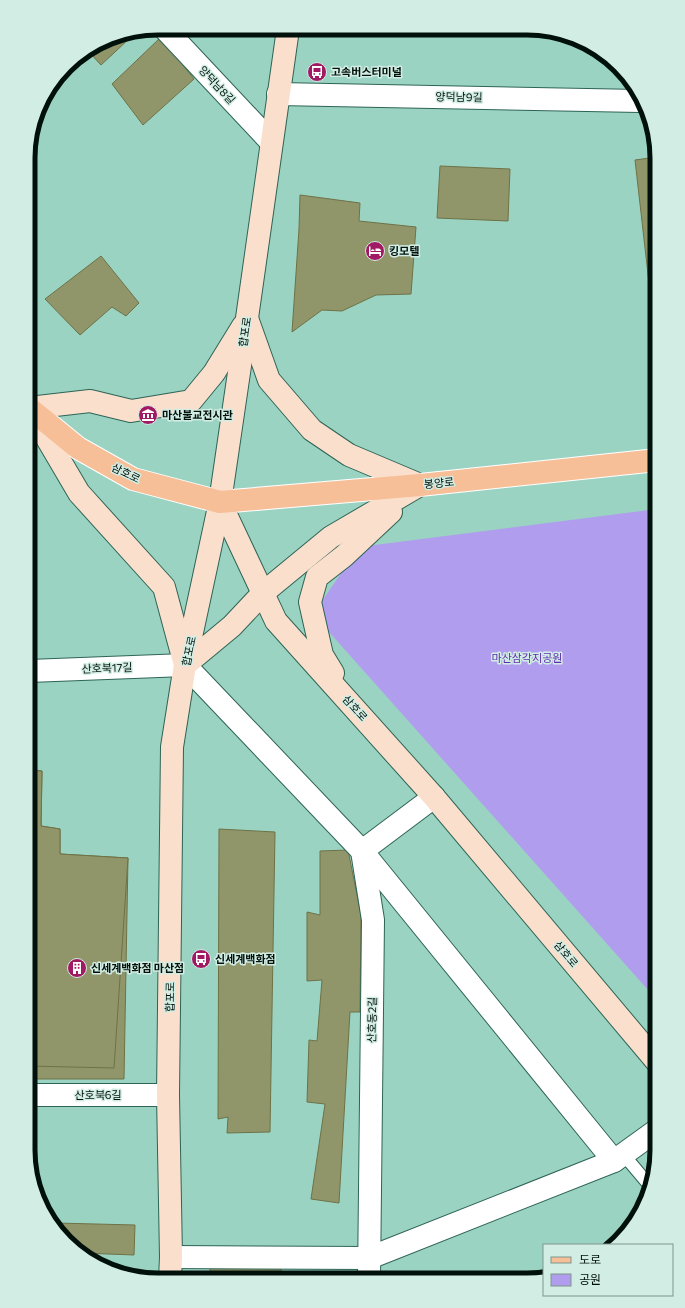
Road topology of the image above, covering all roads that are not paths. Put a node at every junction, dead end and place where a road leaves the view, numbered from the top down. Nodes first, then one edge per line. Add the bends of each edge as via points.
1 (171, 35) edge
2 (287, 35) edge
3 (278, 94) junction
4 (635, 101) edge
5 (271, 142) junction
6 (247, 318) junction
7 (35, 407) edge
8 (35, 413) edge
9 (35, 418) edge
10 (650, 461) edge
11 (420, 485) junction
12 (220, 502) junction
13 (263, 593) junction
14 (185, 665) junction
15 (35, 671) edge
16 (359, 713) junction
17 (434, 797) junction
18 (362, 851) junction
19 (650, 1054) edge
20 (35, 1094) edge
21 (168, 1095) junction
22 (650, 1135) edge
23 (618, 1157) junction
24 (646, 1182) edge
25 (171, 1257) junction
26 (369, 1258) junction
27 (170, 1273) edge
28 (369, 1273) edge

1 - 5 street, 양덕남8길
2 - 3 main road, 합포로
3 - 4 street, 양덕남9길
3 - 5 main road, 합포로
5 - 6 main road, 합포로
6 - 7 main road via 214,373 191,401 131,412 90,401
6 - 11 main road via 269,380 312,430 349,455
6 - 12 main road, 합포로
8 - 12 main road, 삼호로 via 78,448 133,479
9 - 14 main road via 79,493 164,587
10 - 11 main road, 봉양로
11 - 12 main road, 봉양로
11 - 13 main road via 332,537
11 - 16 main road via 344,556 317,577 310,602 322,655
12 - 13 main road, 삼호로
12 - 14 main road, 합포로
13 - 14 main road via 232,626
13 - 16 main road, 삼호로 via 276,621
14 - 15 street, 산호북17길
14 - 18 street
14 - 21 main road, 합포로 via 172,747
16 - 17 main road, 삼호로
17 - 18 street
17 - 19 main road, 삼호로
18 - 23 street
18 - 26 street, 산호동2길 via 373,920
20 - 21 street, 산호북6길
21 - 25 main road, 합포로
22 - 23 street
23 - 24 lane
23 - 26 street
25 - 26 street
25 - 27 main road, 합포로
26 - 28 street, 산호동2길

